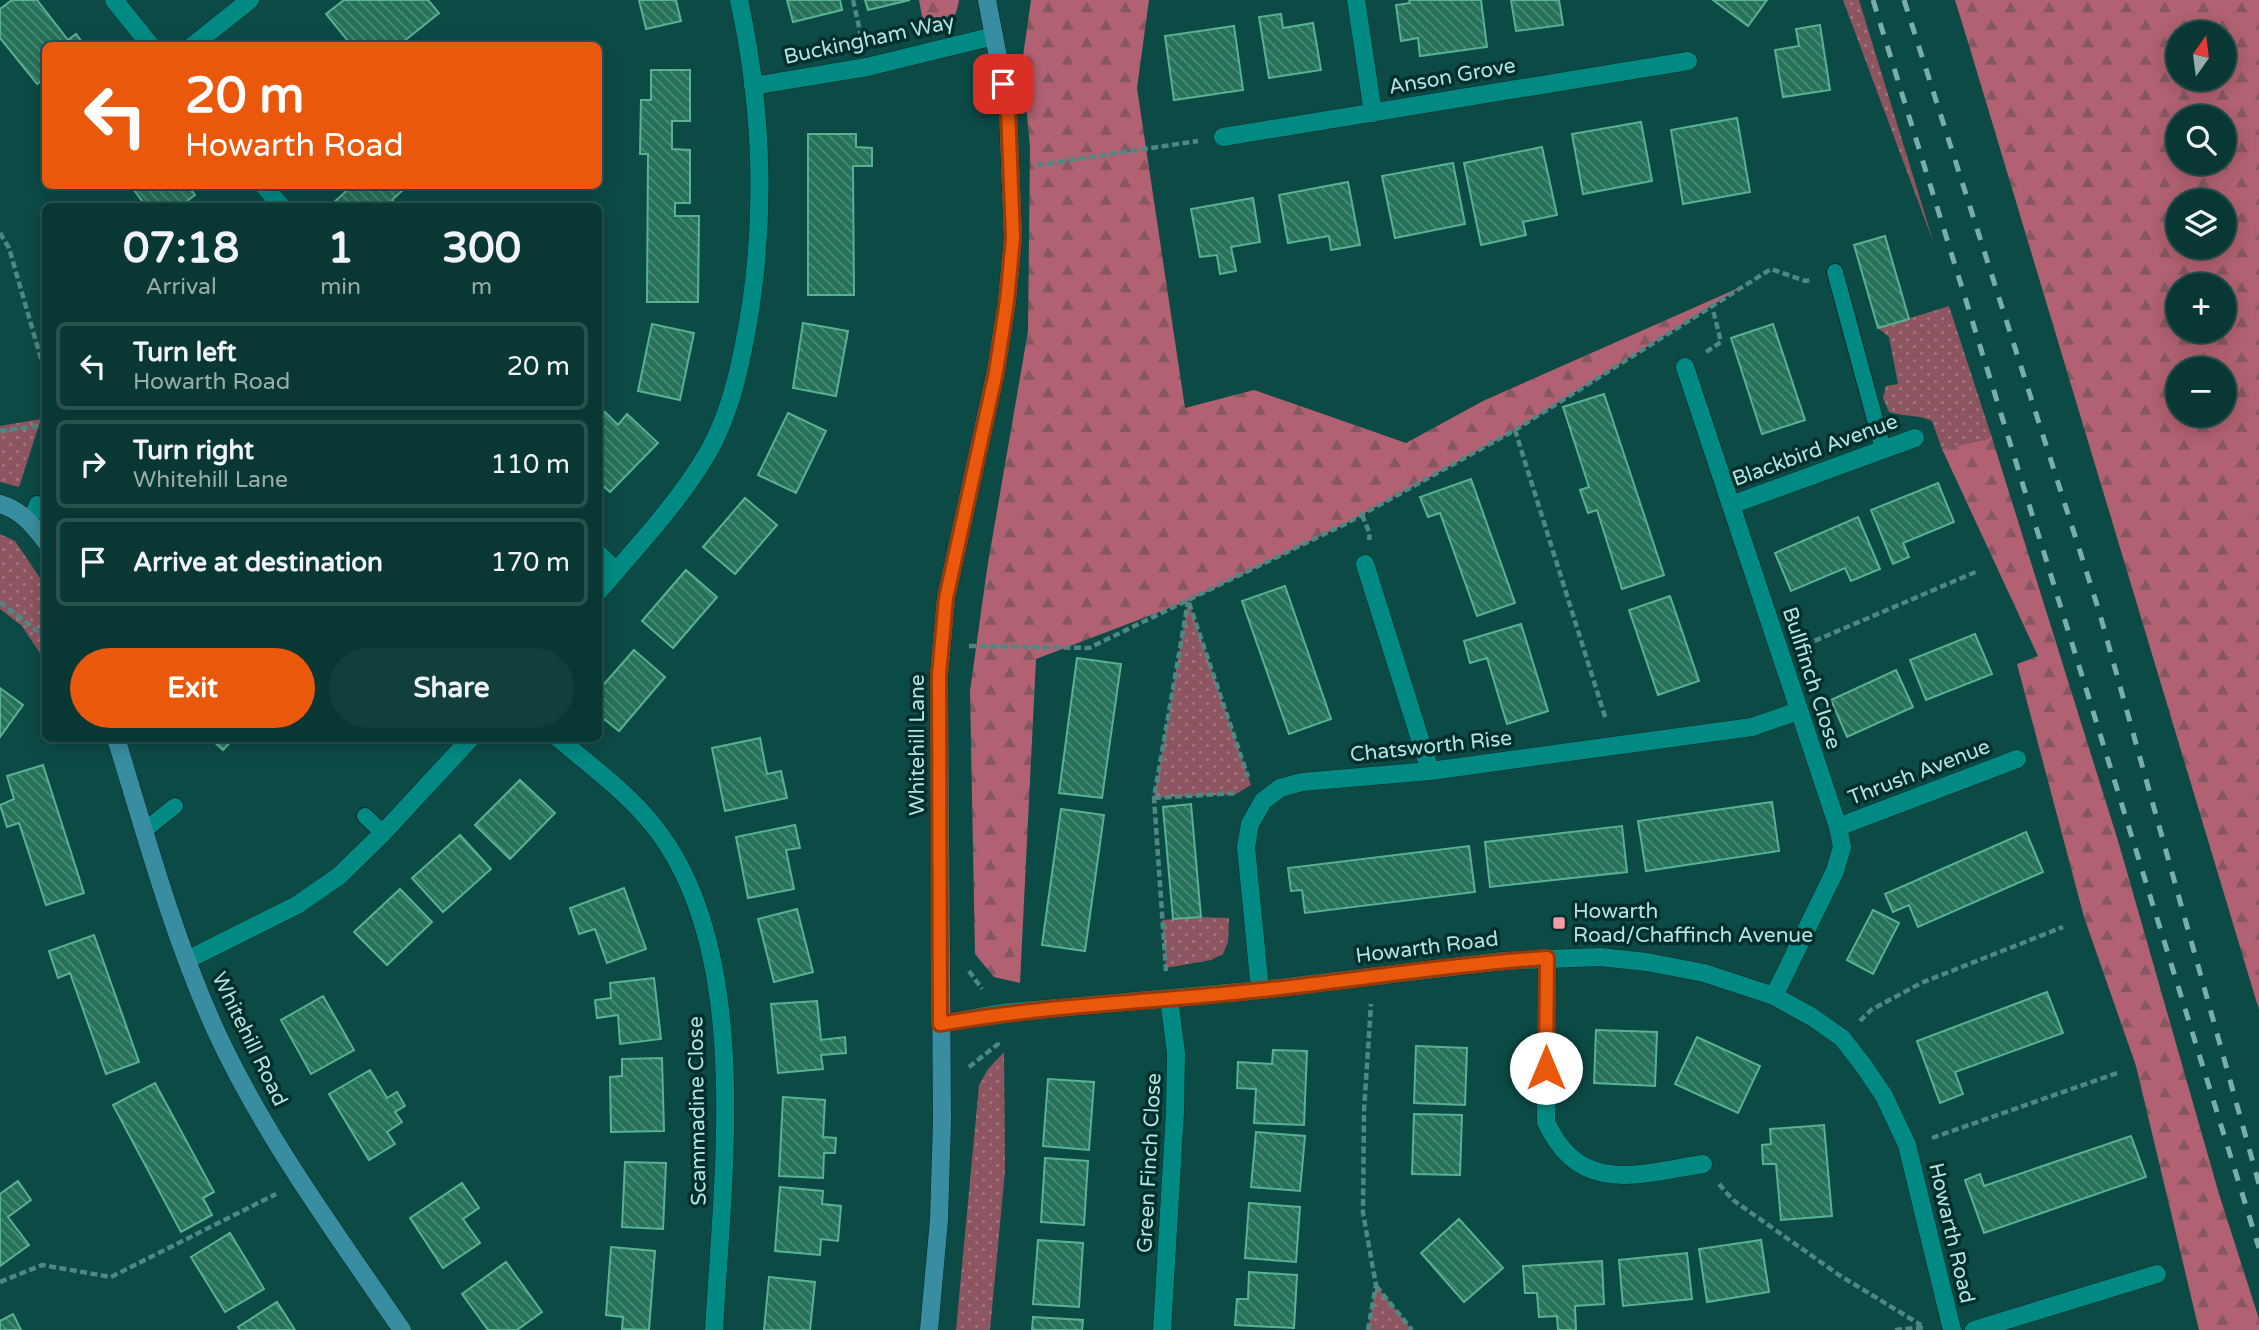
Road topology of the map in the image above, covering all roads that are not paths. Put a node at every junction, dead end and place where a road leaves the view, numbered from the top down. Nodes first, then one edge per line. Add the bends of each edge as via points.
1 (114, 0) edge
2 (250, 0) edge
3 (739, 0) edge
4 (986, 0) edge
5 (1356, 0) edge
6 (994, 36) junction
7 (148, 42) edge
8 (197, 42) edge
9 (1688, 61) dead end
10 (753, 86) junction
11 (1373, 113) junction
12 (1223, 137) road end
13 (267, 189) edge
14 (278, 203) edge
15 (1835, 272) road end
16 (1685, 367) road end
17 (1915, 438) dead end
18 (1883, 449) junction
19 (0, 504) edge
20 (1731, 505) junction
21 (42, 533) edge
22 (602, 557) edge
23 (1365, 564) dead end
24 (616, 571) junction
25 (602, 587) edge
26 (1798, 711) junction
27 (117, 742) edge
28 (467, 742) edge
29 (563, 742) edge
30 (2017, 759) dead end
31 (1430, 771) junction
32 (175, 806) dead end
33 (365, 816) dead end
34 (1838, 827) junction
35 (145, 830) junction
36 (383, 833) junction
37 (1547, 958) junction
38 (187, 960) junction
39 (1261, 990) junction
40 (1774, 996) junction
41 (1169, 999) junction
42 (940, 1024) junction
43 (1703, 1164) road end
44 (2157, 1274) dead end
45 (402, 1330) edge
46 (714, 1330) edge
47 (929, 1330) edge
48 (1163, 1330) edge
49 (1952, 1330) edge
50 (1974, 1330) edge

1 - 7 street
2 - 8 street
3 - 10 street
4 - 6 main road, Whitehill Lane
5 - 11 street
6 - 10 street, Buckingham Way via 867,67
6 - 42 main road, Whitehill Lane via 1008,109 1013,238 996,372 946,598 939,675
9 - 11 street, Anson Grove
10 - 24 street via 760,230 751,313 738,371 722,423 706,455
11 - 12 street, Anson Grove
13 - 14 street
15 - 18 lane
16 - 20 street, Bullfinch Close
17 - 18 street, Blackbird Avenue
18 - 20 street, Blackbird Avenue
19 - 21 main road via 33,513
20 - 26 street, Bullfinch Close
22 - 24 street
23 - 31 street
24 - 25 street
26 - 31 street, Chatsworth Rise via 1752,727
26 - 34 street, Bullfinch Close
27 - 35 main road, Whitehill Road
28 - 36 street
29 - 46 street, Scammadine Close via 635,805 661,835 682,868 704,929 717,991 723,1058 724,1154
30 - 34 street, Thrush Avenue
31 - 39 street, Chatsworth Rise via 1302,782 1280,788 1263,801 1250,824 1246,847
32 - 35 lane
33 - 36 lane
34 - 40 street, Bullfinch Close via 1842,847 1835,871
35 - 38 main road, Whitehill Road
36 - 38 street via 339,876 297,905
37 - 39 street, Howarth Road
37 - 40 street, Howarth Road via 1647,962 1704,973
37 - 43 street via 1546,1122 1555,1142 1569,1158 1618,1177
38 - 45 main road, Whitehill Road via 216,1030 260,1113
39 - 41 street, Howarth Road
40 - 49 street, Howarth Road via 1842,1038 1884,1096 1908,1145
41 - 42 street, Howarth Road via 1000,1013
41 - 48 street, Green Finch Close via 1177,1053
42 - 47 main road, Whitehill Lane via 939,1208
44 - 50 street

